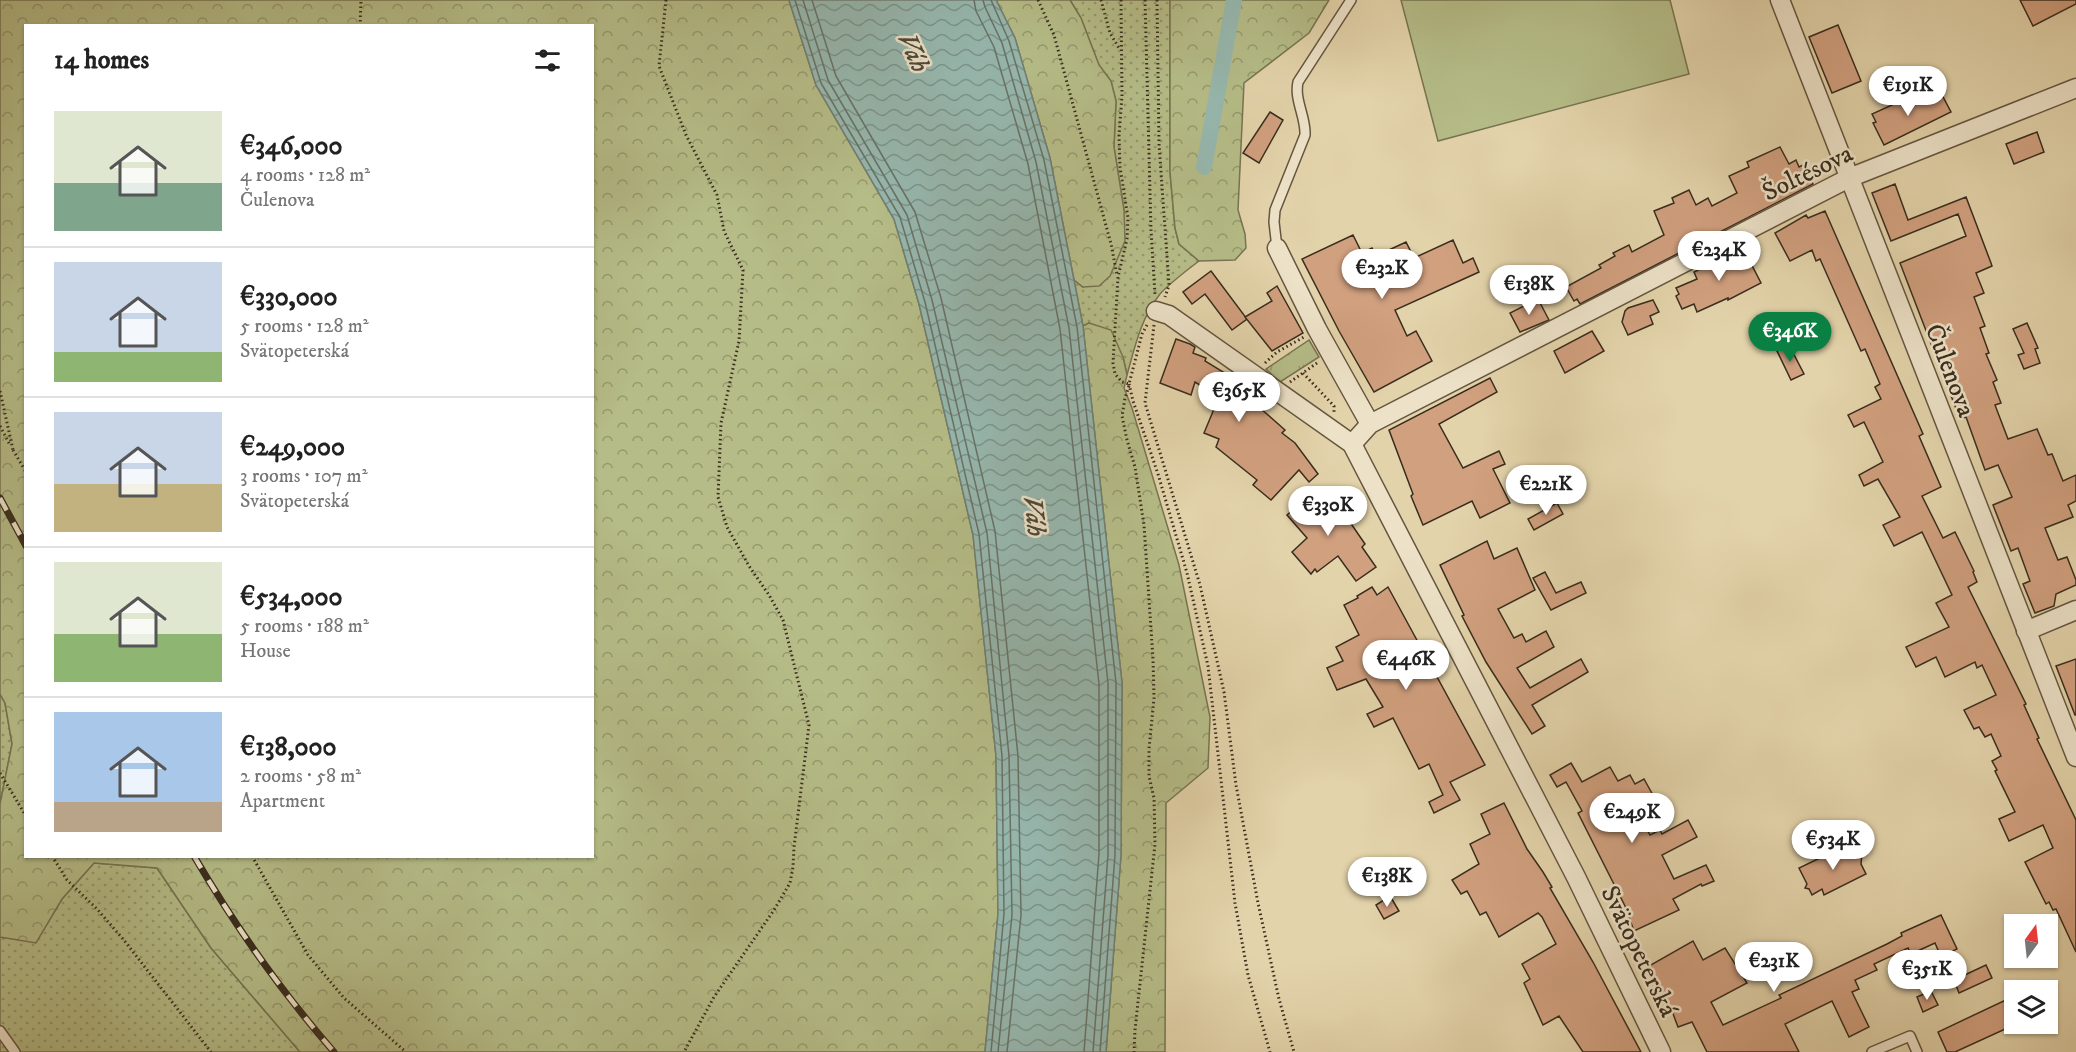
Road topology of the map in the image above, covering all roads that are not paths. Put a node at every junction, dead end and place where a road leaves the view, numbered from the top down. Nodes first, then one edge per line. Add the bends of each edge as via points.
1 (1351, 0) edge
2 (1780, 0) edge
3 (2076, 88) edge
4 (1848, 178) junction
5 (1277, 248) joint
6 (1156, 311) road end
7 (1370, 424) junction
8 (1352, 444) junction
9 (2076, 610) edge
10 (2026, 631) junction
11 (2076, 757) edge
12 (0, 1031) edge
13 (15, 1052) edge
14 (1661, 1052) edge
15 (1872, 1052) edge
16 (1917, 1052) edge

1 - 5 lane via 1298,82 1305,135 1275,210
2 - 4 street, Čulenova
3 - 4 street, Šoltésova
4 - 7 street, Šoltésova
4 - 10 street, Čulenova
5 - 7 street
6 - 8 street, Svätopeterská via 1169,315
7 - 8 street, Šoltésova
8 - 14 street, Svätopeterská via 1576,877
9 - 10 street
10 - 11 street, Čulenova
12 - 13 lane
15 - 16 lane via 1910,1036

